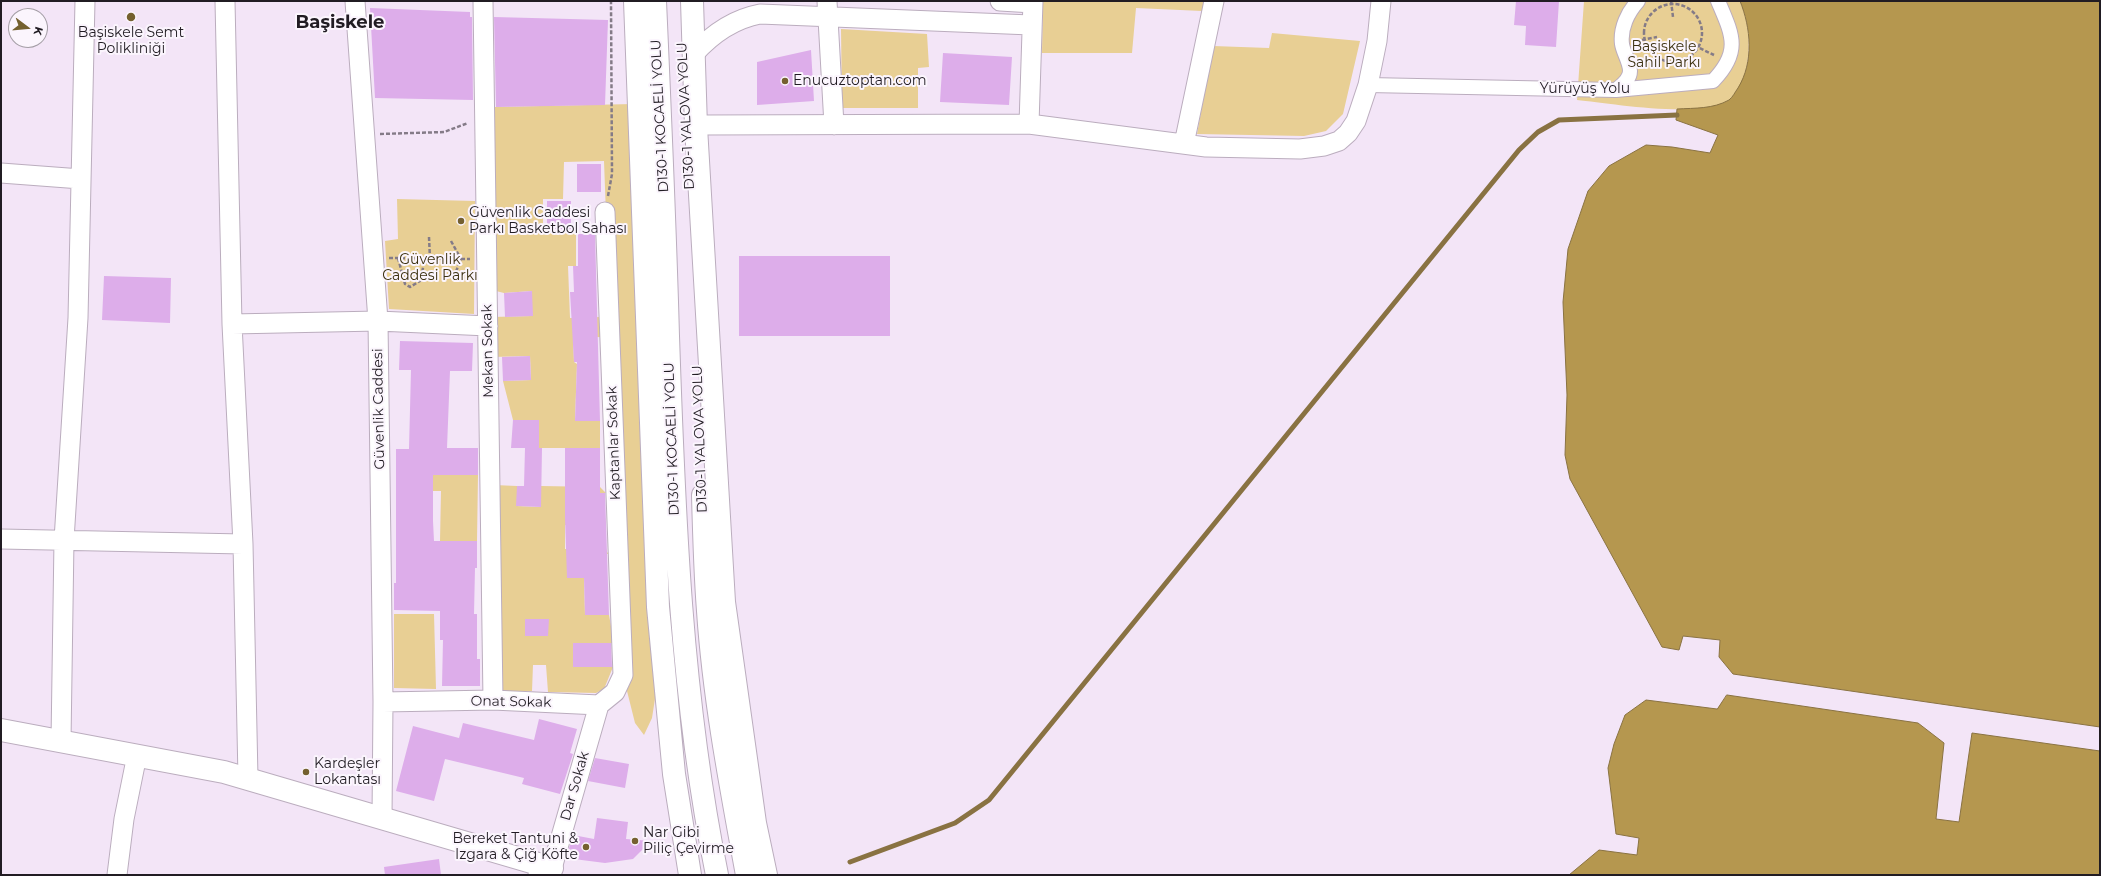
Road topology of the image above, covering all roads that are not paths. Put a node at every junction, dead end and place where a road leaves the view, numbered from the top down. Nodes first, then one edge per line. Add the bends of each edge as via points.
1 (85, 1) edge
2 (225, 1) edge
3 (355, 1) edge
4 (483, 1) edge
5 (635, 1) edge
6 (655, 1) edge
7 (680, 1) edge
8 (692, 1) edge
9 (1000, 1) edge
10 (1214, 1) edge
11 (1381, 1) edge
12 (1638, 1) edge
13 (1718, 1) edge
14 (1033, 2) edge
15 (827, 9) edge
16 (1031, 25) junction
17 (694, 54) junction
18 (1368, 85) junction
19 (1616, 90) junction
20 (1029, 124) junction
21 (834, 125) junction
22 (696, 127) junction
23 (1184, 144) junction
24 (1, 173) edge
25 (81, 179) junction
26 (605, 212) road end
27 (378, 321) junction
28 (232, 324) junction
29 (488, 326) junction
30 (654, 496) junction
31 (1, 539) edge
32 (64, 540) junction
33 (242, 544) junction
34 (678, 568) junction
35 (493, 700) junction
36 (383, 702) junction
37 (599, 705) junction
38 (1, 730) edge
39 (61, 741) junction
40 (137, 755) junction
41 (248, 778) junction
42 (382, 818) junction
43 (545, 871) edge
44 (117, 875) edge
45 (690, 875) edge
46 (717, 875) edge
47 (747, 875) edge
48 (766, 875) edge

1 - 25 street
2 - 28 street
3 - 27 street, Güvenlik Caddesi
4 - 29 street, Mekan Sokak
5 - 30 main road
6 - 34 main road, D130-1 KOCAELİ YOLU
7 - 47 main road, D130-1 YALOVA YOLU via 708,612 725,757
8 - 17 main road
9 - 14 street
10 - 23 street
11 - 18 street via 1377,41
12 - 19 street via 1627,14 1623,29 1622,44 1630,70 1627,80
13 - 19 street, Yürüyüş Yolu via 1732,35 1731,52 1725,69 1713,81
14 - 16 street
15 - 16 street
15 - 17 street via 751,16 718,33
15 - 21 street
16 - 20 street
17 - 22 main road
18 - 19 street, Yürüyüş Yolu
18 - 23 street via 1356,121 1348,133 1324,146 1300,149 1206,147
20 - 21 street
20 - 23 street
21 - 22 street
22 - 48 main road via 724,602 755,823
24 - 25 street
25 - 32 street via 78,318
26 - 37 street, Kaptanlar Sokak via 623,675 615,692
27 - 28 street
27 - 29 street
27 - 36 street, Güvenlik Caddesi
28 - 33 street
29 - 35 street, Mekan Sokak
30 - 34 main road
30 - 45 main road via 658,608 674,774
31 - 32 street
32 - 33 street
32 - 39 street
33 - 41 street
34 - 46 main road, D130-1 KOCAELİ YOLU via 696,751 705,817
35 - 36 street, Onat Sokak
35 - 37 street, Onat Sokak
36 - 42 street, Güvenlik Caddesi
37 - 43 street, Dar Sokak
38 - 39 main road
39 - 40 main road
40 - 41 main road
40 - 44 street via 124,819
41 - 42 main road
42 - 43 main road

